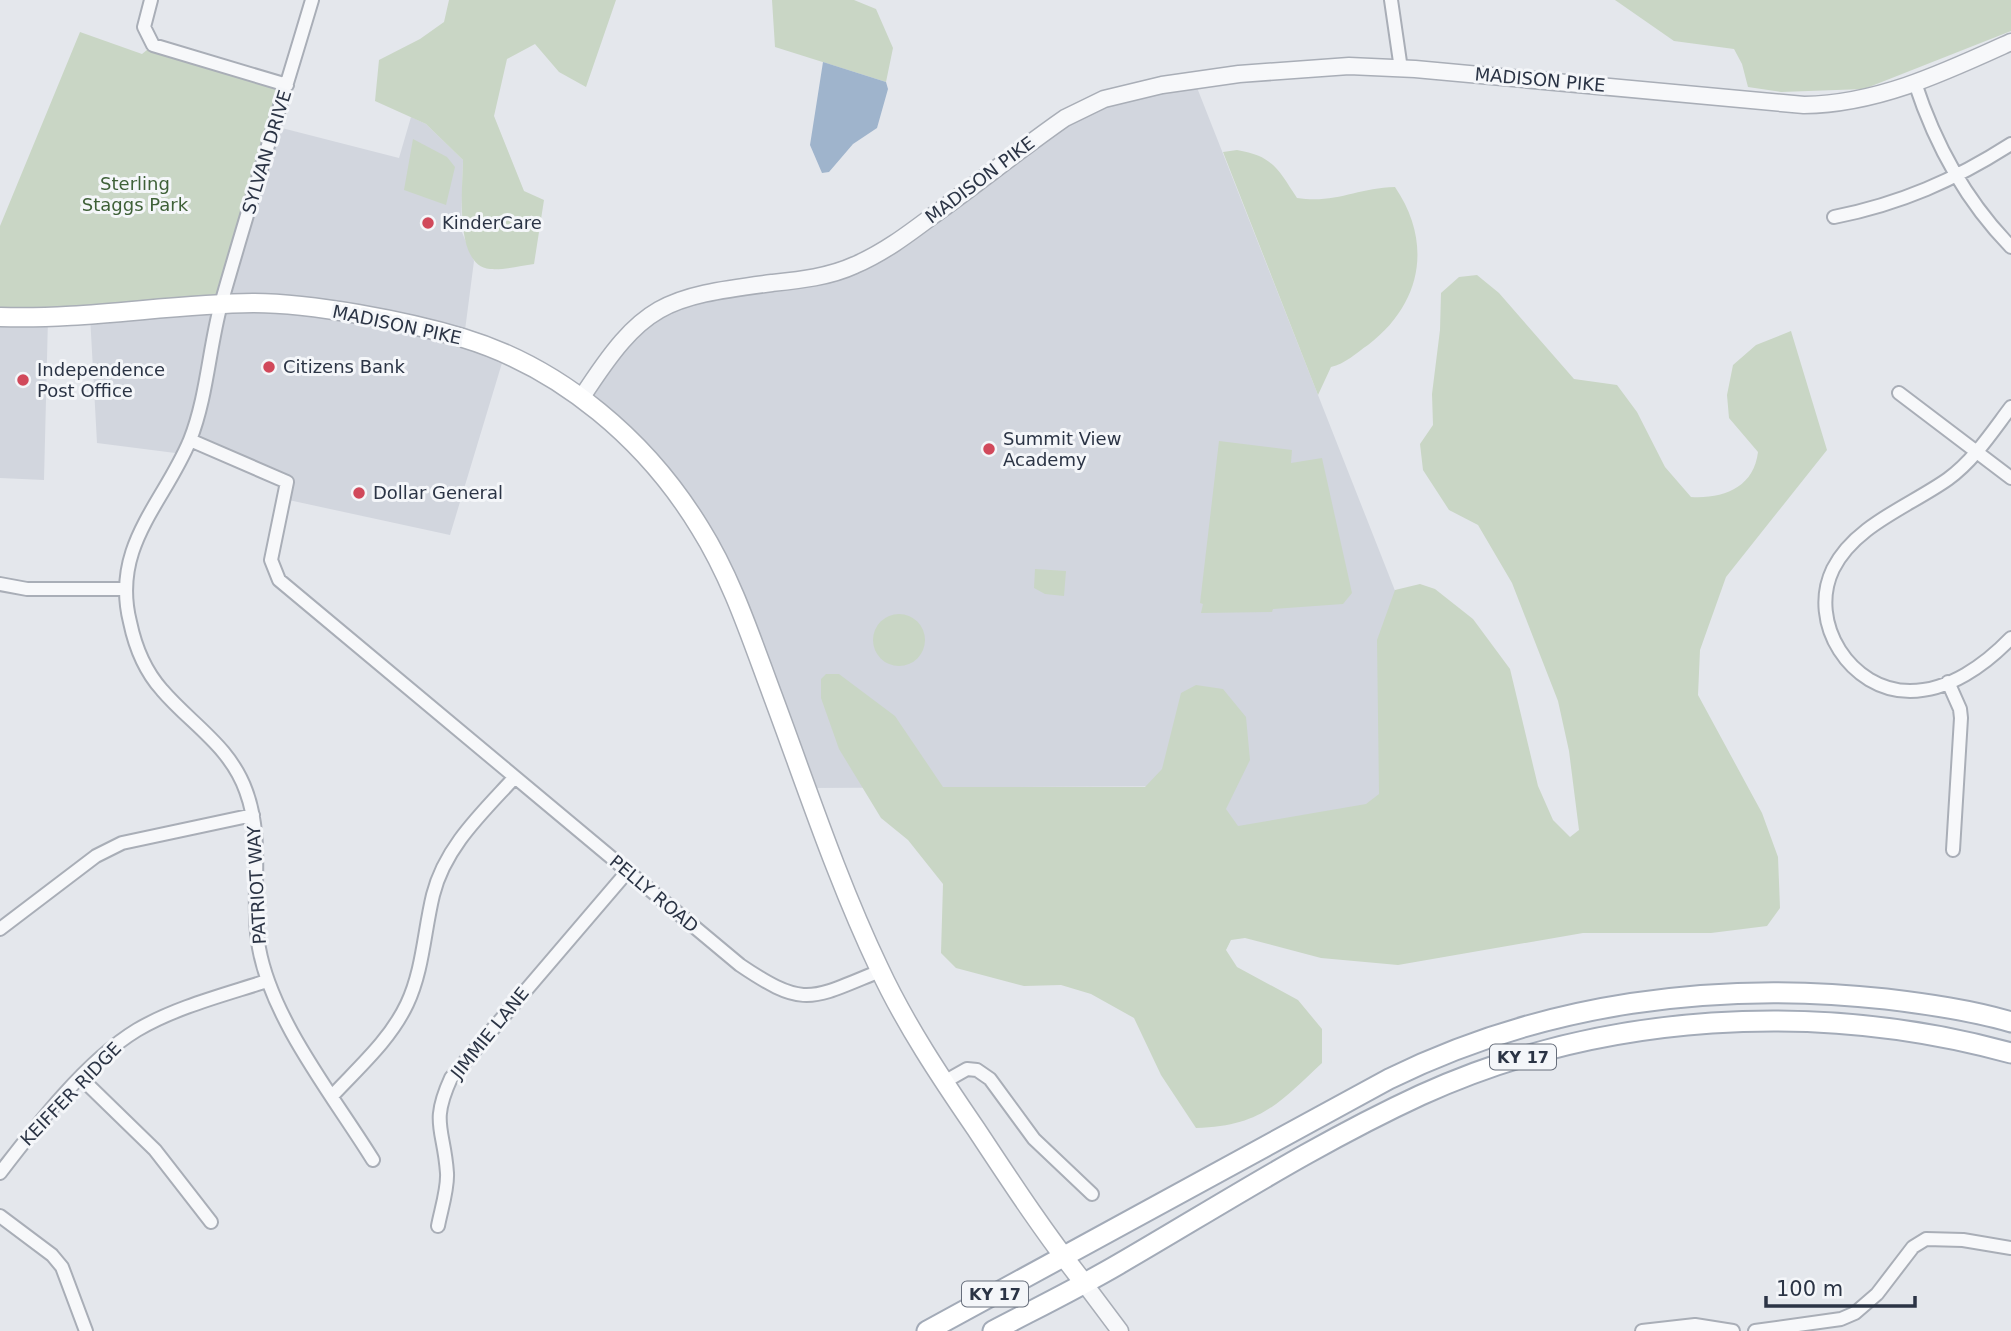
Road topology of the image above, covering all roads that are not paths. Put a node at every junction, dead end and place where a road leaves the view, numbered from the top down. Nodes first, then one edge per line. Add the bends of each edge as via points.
1 (151, 0) edge
2 (312, 0) edge
3 (1391, 0) edge
4 (2011, 42) edge
5 (1401, 69) junction
6 (1915, 83) junction
7 (287, 85) junction
8 (2011, 144) edge
9 (1957, 177) junction
10 (1834, 217) dead end
11 (2011, 247) edge
12 (221, 304) junction
13 (0, 317) edge
14 (1899, 393) dead end
15 (582, 397) junction
16 (2011, 407) edge
17 (190, 440) junction
18 (1976, 452) junction
19 (2011, 478) edge
20 (0, 584) edge
21 (126, 589) junction
22 (2011, 638) edge
23 (1948, 682) junction
24 (514, 778) junction
25 (253, 815) junction
26 (1953, 850) dead end
27 (627, 872) junction
28 (0, 929) edge
29 (880, 971) junction
30 (267, 981) junction
31 (2011, 1022) edge
32 (2011, 1053) edge
33 (81, 1078) junction
34 (944, 1082) junction
35 (333, 1095) junction
36 (373, 1160) dead end
37 (0, 1173) edge
38 (1092, 1194) dead end
39 (0, 1216) edge
40 (211, 1222) dead end
41 (438, 1226) dead end
42 (2011, 1248) edge
43 (1064, 1257) junction
44 (1084, 1283) junction
45 (86, 1331) edge
46 (927, 1331) edge
47 (993, 1331) edge
48 (1120, 1331) edge
49 (1642, 1331) edge
50 (1733, 1331) edge
51 (1755, 1331) edge

1 - 7 street via 144,27 153,45
2 - 7 street, SYLVAN DRIVE
3 - 5 street
4 - 6 street, MADISON PIKE
5 - 6 street, MADISON PIKE via 1804,105 1856,100
5 - 15 street, MADISON PIKE via 1312,67 1239,74 1131,91 1086,106 1012,155 889,248 854,266 806,279 706,292 669,303 636,325
6 - 9 street
7 - 12 street, SYLVAN DRIVE
8 - 9 street
9 - 10 street via 1906,200
9 - 11 street via 1976,208
12 - 13 main road, MADISON PIKE via 67,317
12 - 15 main road, MADISON PIKE via 312,308 438,331 505,354
12 - 17 street, PATRIOT WAY
14 - 18 street
15 - 29 main road via 654,465 711,548 754,645
16 - 18 street
17 - 21 street, PATRIOT WAY via 139,531
17 - 24 street, PELLY ROAD via 287,482 271,560 279,580
18 - 19 street
18 - 23 street via 1950,478 1849,545 1832,571 1827,590 1827,621 1848,664 1877,683 1908,691
20 - 21 street via 27,589
21 - 25 street, PATRIOT WAY via 137,648 149,671 161,689 227,754
22 - 23 street via 1987,661
23 - 26 street via 1961,718
24 - 27 street, PELLY ROAD
24 - 35 street via 464,835 445,865 434,894 418,976 397,1023
25 - 28 street via 121,843 96,856
25 - 30 street, PATRIOT WAY via 256,928
27 - 29 street, PELLY ROAD via 774,988 798,997 826,993
27 - 41 street, JIMMIE LANE via 451,1078 440,1101 437,1122 447,1175
29 - 34 main road
30 - 33 street, KEIFFER RIDGE via 154,1021 117,1044
30 - 35 street, PATRIOT WAY via 294,1035
31 - 43 main road, KY 17 via 1907,1002 1798,993 1677,997 1566,1015 1424,1062
32 - 44 main road, KY 17 via 1906,1030 1805,1021 1685,1025 1566,1045 1485,1069 1348,1130
33 - 37 street, KEIFFER RIDGE
33 - 40 street via 155,1150
34 - 38 street via 967,1069 990,1079 1034,1139
34 - 43 main road
35 - 36 street, PATRIOT WAY
39 - 45 street via 62,1267
42 - 51 street via 1926,1239 1913,1247 1877,1294 1855,1313
43 - 44 main road
43 - 46 main road, KY 17
44 - 47 main road, KY 17
44 - 48 street
49 - 50 street via 1695,1325

